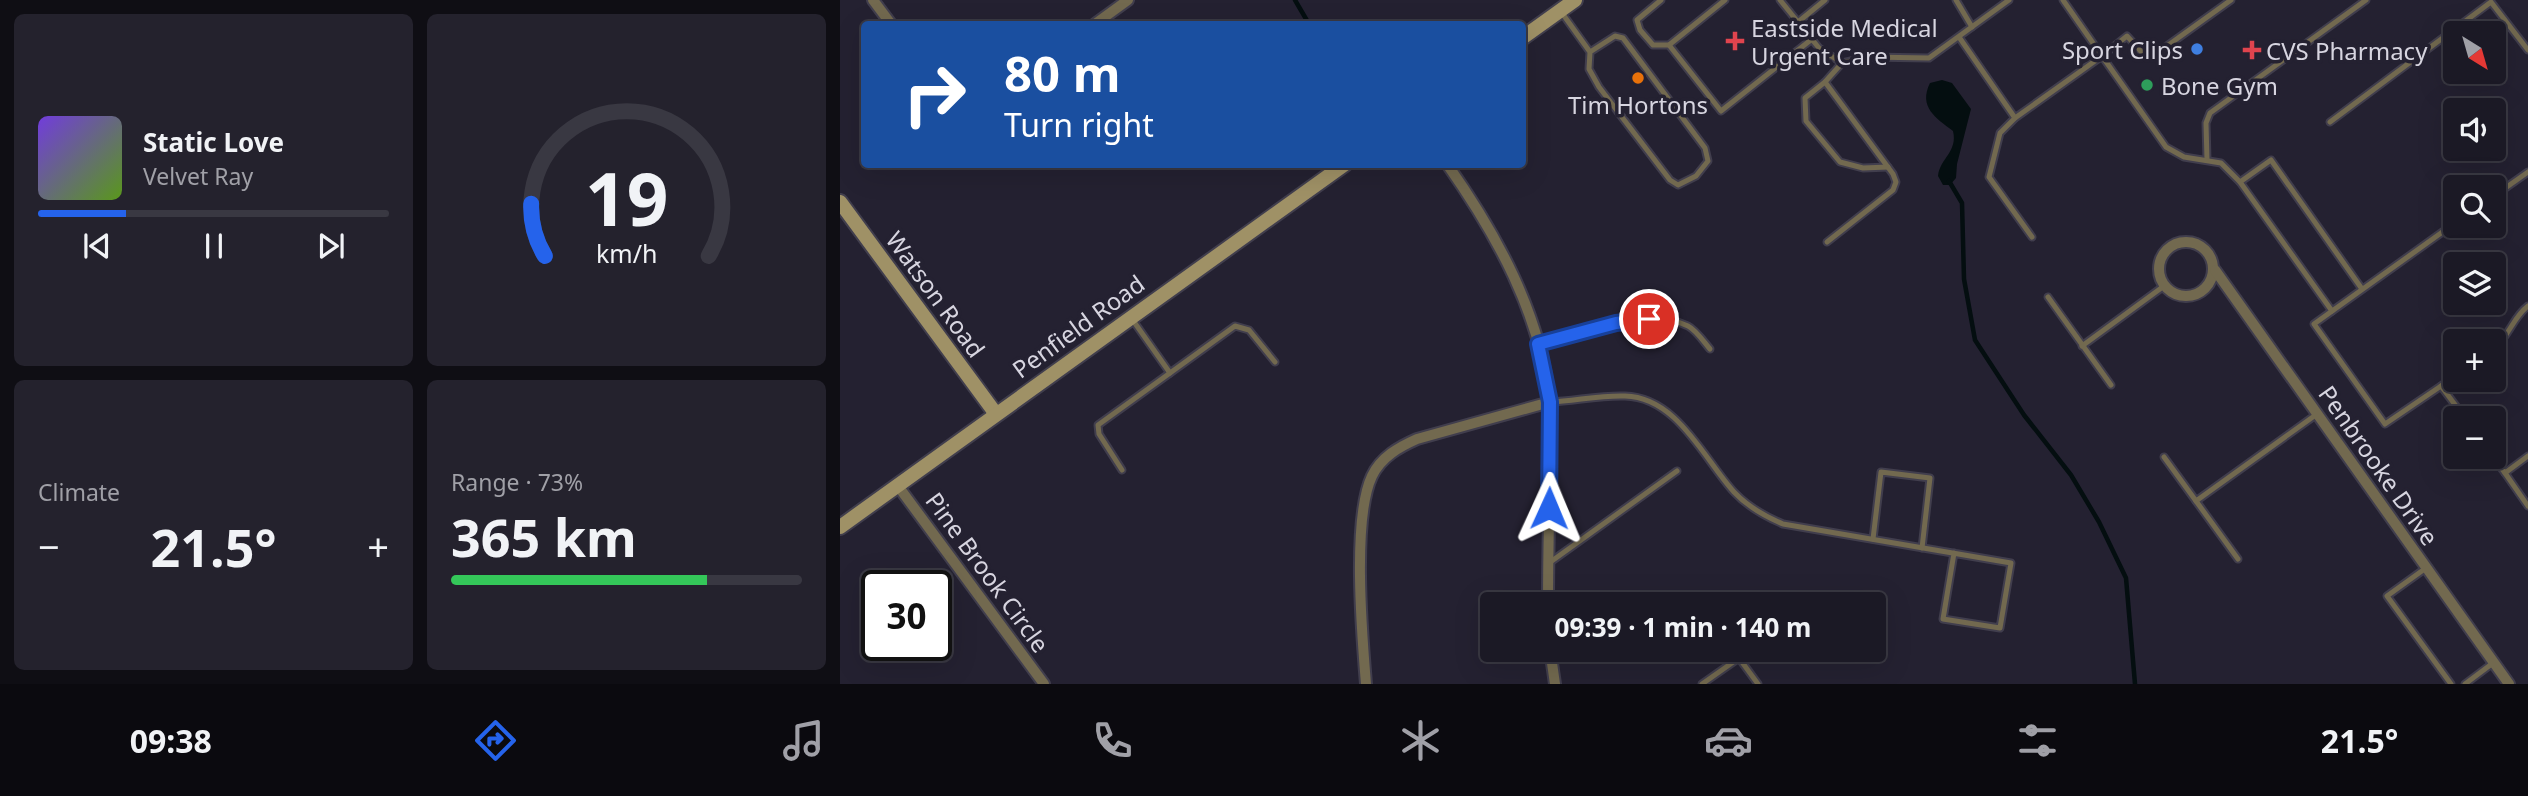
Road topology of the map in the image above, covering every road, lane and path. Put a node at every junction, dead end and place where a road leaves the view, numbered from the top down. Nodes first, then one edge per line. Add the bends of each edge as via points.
1 (873, 0) edge
2 (1128, 0) edge
3 (1575, 0) edge
4 (1661, 0) edge
5 (1724, 0) edge
6 (1780, 0) edge
7 (1825, 0) edge
8 (1956, 0) edge
9 (2009, 0) edge
10 (2063, 0) edge
11 (2231, 0) edge
12 (2366, 0) edge
13 (2491, 1) edge
14 (1560, 11) junction
15 (889, 21) edge
16 (1099, 21) edge
17 (1798, 23) junction
18 (1972, 27) junction
19 (1526, 35) edge
20 (1959, 37) junction
21 (1812, 39) junction
22 (1670, 45) junction
23 (2528, 50) edge
24 (1590, 52) junction
25 (2102, 56) junction
26 (1842, 63) junction
27 (1825, 82) junction
28 (2015, 118) junction
29 (2330, 122) dead end
30 (2207, 160) junction
31 (1888, 167) junction
32 (1339, 168) edge
33 (1450, 168) edge
34 (2528, 172) edge
35 (2240, 182) junction
36 (2506, 188) edge
37 (840, 202) edge
38 (2443, 232) edge
39 (2032, 237) dead end
40 (1827, 242) dead end
41 (2215, 270) junction
42 (2164, 286) junction
43 (2362, 289) junction
44 (2048, 297) dead end
45 (2528, 306) edge
46 (2332, 311) junction
47 (1130, 317) junction
48 (2506, 333) edge
49 (1538, 344) junction
50 (2082, 346) junction
51 (1710, 349) dead end
52 (1275, 362) dead end
53 (1170, 373) junction
54 (2111, 385) dead end
55 (2441, 386) joint
56 (1550, 402) junction
57 (2456, 406) edge
58 (996, 414) junction
59 (2317, 414) junction
60 (2528, 456) edge
61 (2164, 457) dead end
62 (2502, 469) edge
63 (1122, 470) dead end
64 (1677, 471) dead end
65 (2505, 473) junction
66 (898, 485) junction
67 (2196, 501) junction
68 (2528, 506) edge
69 (840, 527) edge
70 (1873, 539) junction
71 (1922, 548) junction
72 (1954, 553) junction
73 (2238, 559) dead end
74 (1548, 563) junction
75 (2426, 568) junction
76 (1548, 592) edge
77 (1552, 662) edge
78 (1733, 662) edge
79 (1742, 662) edge
80 (2494, 663) junction
81 (1044, 684) edge
82 (1366, 684) edge
83 (1555, 684) edge
84 (1702, 684) edge
85 (1758, 684) edge
86 (2451, 684) edge
87 (2465, 684) edge
88 (2509, 684) edge

1 - 15 street
2 - 16 street
3 - 14 main road
4 - 22 lane via 1637,20 1653,45
5 - 22 lane
6 - 17 lane
7 - 17 lane
8 - 18 lane
9 - 18 lane
10 - 25 lane
11 - 25 lane via 2153,56 2141,54 2127,36
12 - 30 lane via 2210,113
13 - 23 lane
13 - 29 lane
14 - 19 main road
14 - 24 lane
17 - 21 lane
18 - 20 lane
20 - 26 lane via 1929,58 1869,57
20 - 28 lane
21 - 22 lane via 1721,111
21 - 26 lane
24 - 24 lane via 1589,69 1599,87 1670,180 1678,185 1704,169 1709,161 1705,148 1623,38 1615,36
25 - 28 lane
25 - 30 lane via 2166,147 2184,157
26 - 27 lane
27 - 31 lane
27 - 31 lane via 1805,98 1806,121 1840,162 1863,168
28 - 39 lane via 2000,133 1988,172
30 - 35 lane via 2221,163
31 - 40 lane via 1896,183 1893,190
32 - 47 main road, Penfield Road
33 - 49 street via 1483,215 1513,272
34 - 36 lane
35 - 43 lane via 2271,160
35 - 46 lane
37 - 58 main road, Watson Road
38 - 43 lane
41 - 42 street via 2198,294 2180,296
41 - 42 street, Penbrooke Drive via 2203,248 2196,243 2178,243 2160,261
41 - 59 street, Penbrooke Drive
42 - 50 lane
43 - 46 lane
44 - 50 lane
45 - 48 lane
46 - 55 lane via 2314,324 2385,424
47 - 53 lane
47 - 58 main road, Penfield Road
49 - 51 lane via 1649,319 1691,327
49 - 56 street
50 - 54 lane
52 - 53 lane via 1249,330 1235,326
53 - 63 lane via 1098,425
55 - 57 lane
56 - 70 lane via 1627,396 1657,406 1688,432 1734,492 1758,513 1783,524
56 - 74 street
56 - 82 street via 1417,439 1399,447 1373,474 1362,519
58 - 66 main road, Penfield Road
59 - 67 lane
59 - 75 street, Penbrooke Drive
60 - 65 lane
61 - 67 lane
62 - 65 lane
64 - 74 lane
65 - 68 lane
66 - 69 main road, Penfield Road
66 - 81 street, Pine Brook Circle
67 - 73 lane
70 - 71 lane
70 - 71 lane via 1881,472 1930,478
71 - 72 lane
72 - 72 lane via 2011,562 2000,628 1943,619
74 - 76 street
75 - 80 street, Penbrooke Drive
75 - 86 lane via 2387,596
77 - 83 street
78 - 84 lane
79 - 85 lane
80 - 87 lane
80 - 88 street, Penbrooke Drive

